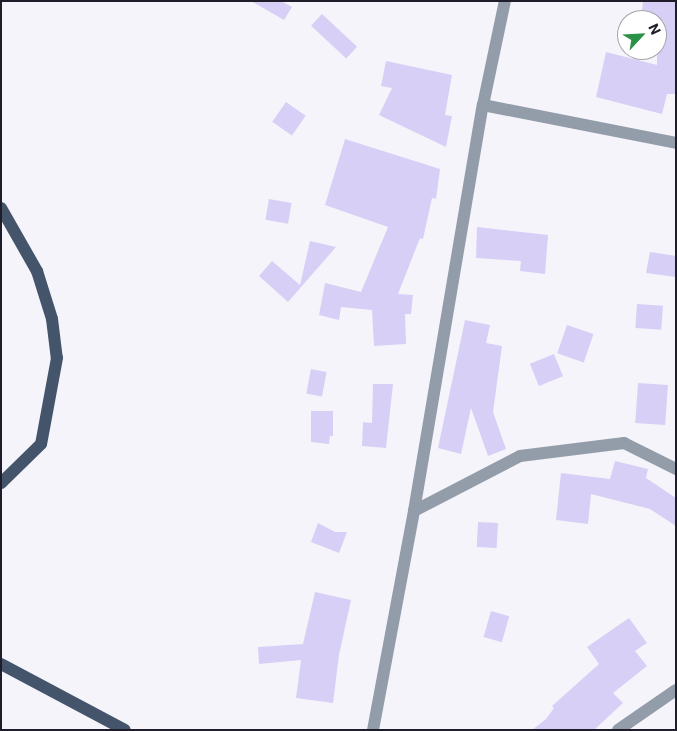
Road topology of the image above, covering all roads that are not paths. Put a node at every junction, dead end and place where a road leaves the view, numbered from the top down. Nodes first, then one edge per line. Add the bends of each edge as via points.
1 (505, 1) edge
2 (483, 105) junction
3 (676, 143) edge
4 (1, 208) edge
5 (676, 469) edge
6 (1, 483) edge
7 (414, 511) junction
8 (1, 664) edge
9 (676, 690) edge
10 (125, 730) edge
11 (373, 730) edge
12 (618, 730) edge

1 - 2 street
2 - 3 street
2 - 7 street
4 - 6 main road via 37,271 52,319 57,358 40,444
5 - 7 street via 624,442 520,456
7 - 11 street
8 - 10 main road
9 - 12 street

